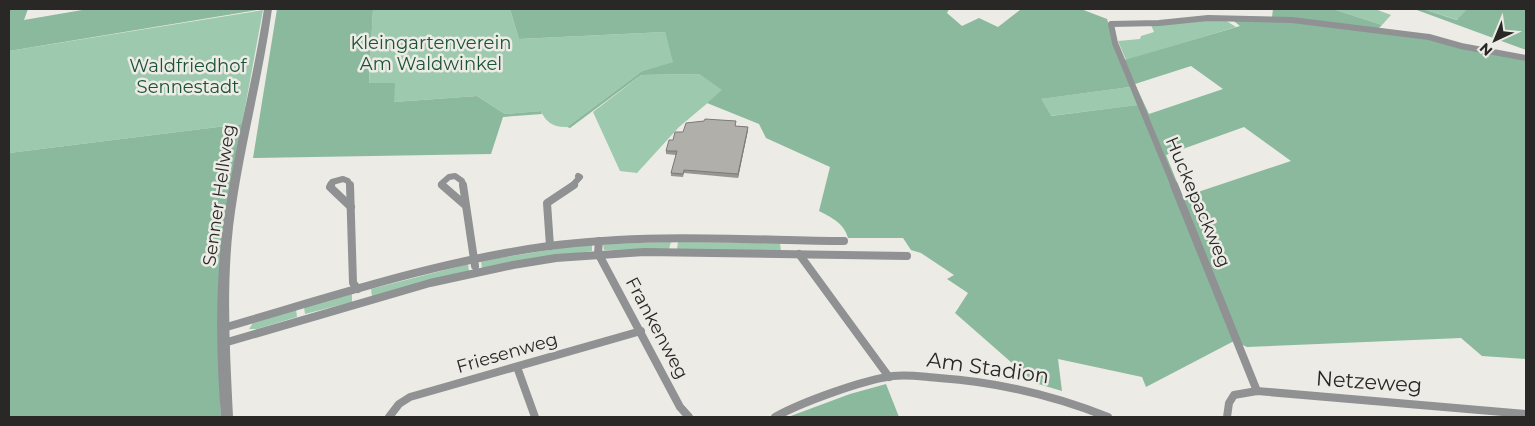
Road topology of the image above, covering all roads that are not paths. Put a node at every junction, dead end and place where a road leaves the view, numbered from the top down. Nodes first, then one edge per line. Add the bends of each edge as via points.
1 (268, 9) edge
2 (1526, 58) edge
3 (578, 176) dead end
4 (465, 205) dead end
5 (351, 207) dead end
6 (599, 241) junction
7 (798, 241) junction
8 (844, 241) dead end
9 (550, 246) junction
10 (598, 253) junction
11 (799, 254) junction
12 (906, 256) dead end
13 (474, 261) junction
14 (476, 273) junction
15 (358, 289) junction
16 (359, 302) junction
17 (223, 328) junction
18 (641, 332) junction
19 (224, 343) junction
20 (517, 367) junction
21 (889, 377) junction
22 (1257, 391) junction
23 (1524, 415) edge
24 (227, 417) edge
25 (389, 417) edge
26 (534, 417) edge
27 (690, 417) edge
28 (775, 417) edge
29 (1108, 417) edge
30 (1227, 417) edge

1 - 17 street, Senner Hellweg via 228,226
2 - 22 street, Huckepackweg via 1429,37 1292,20 1208,18 1111,24
3 - 9 street via 576,183 547,202
4 - 13 street
5 - 15 street via 353,283
6 - 7 street via 637,238
6 - 9 street
6 - 10 street
7 - 8 street
7 - 11 street
9 - 13 street
10 - 11 street
10 - 14 street
10 - 18 street, Frankenweg
11 - 12 street
11 - 21 street
13 - 14 street
13 - 15 street
14 - 16 street
15 - 16 street
15 - 17 street
16 - 19 street
17 - 19 street, Senner Hellweg
18 - 20 street, Friesenweg
18 - 27 street, Frankenweg via 680,407
19 - 24 street, Senner Hellweg
20 - 25 street, Friesenweg via 410,397 398,404
20 - 26 street
21 - 28 street, Am Stadion
21 - 29 street, Am Stadion via 946,378 1020,388 1064,399
22 - 23 street, Netzeweg
22 - 30 street, Netzeweg via 1241,391 1232,396 1227,404

